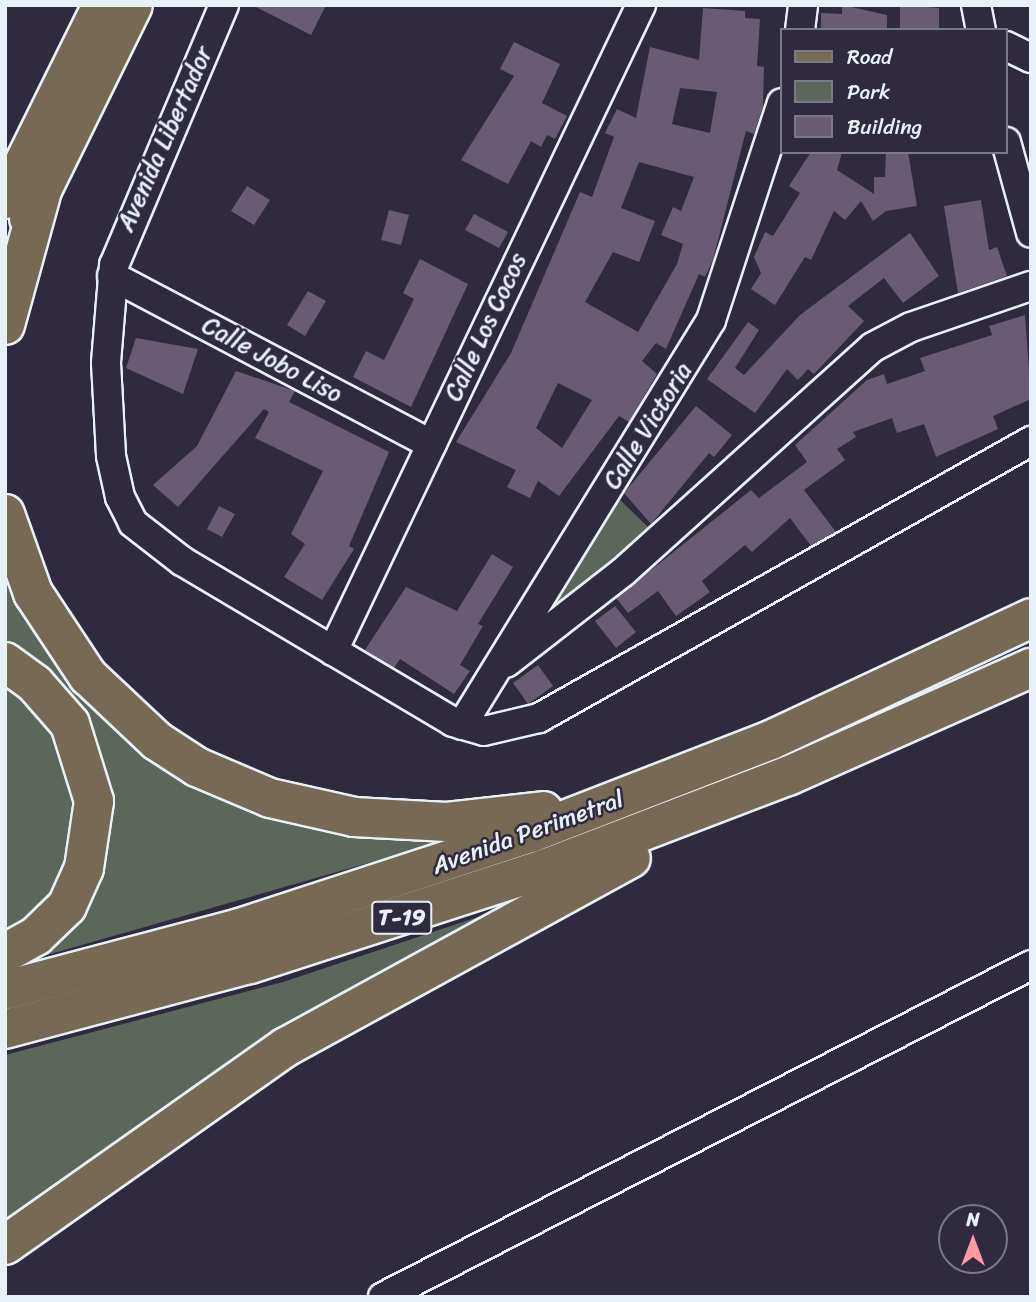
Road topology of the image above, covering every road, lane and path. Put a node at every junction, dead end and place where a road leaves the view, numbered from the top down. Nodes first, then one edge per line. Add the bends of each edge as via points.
1 (101, 5) edge
2 (133, 5) edge
3 (224, 5) edge
4 (640, 5) edge
5 (803, 5) edge
6 (976, 5) edge
7 (800, 28) edge
8 (981, 28) edge
9 (1008, 47) edge
10 (1031, 58) edge
11 (780, 109) edge
12 (1008, 149) edge
13 (17, 189) edge
14 (1031, 233) edge
15 (5, 262) edge
16 (112, 276) junction
17 (1031, 286) edge
18 (5, 325) edge
19 (1031, 441) edge
20 (431, 444) junction
21 (5, 514) edge
22 (1031, 618) edge
23 (333, 651) junction
24 (5, 662) edge
25 (1031, 667) edge
26 (493, 674) junction
27 (462, 725) junction
28 (788, 776) junction
29 (651, 788) junction
30 (5, 953) edge
31 (1031, 965) edge
32 (5, 990) edge
33 (5, 1029) edge
34 (5, 1245) edge
35 (383, 1297) edge

1 - 13 main road
2 - 13 main road
3 - 16 street, Avenida Libertador via 121,237
4 - 20 street, Calle Los Cocos
5 - 7 street
6 - 8 street
9 - 10 street
11 - 26 street, Calle Victoria via 711,320
12 - 14 street
13 - 15 main road
13 - 18 highway
16 - 20 street, Calle Jobo Liso
16 - 23 street, Avenida Libertador via 107,421 126,511 182,561
17 - 26 street via 911,327 873,347 623,572
19 - 27 street via 539,718 508,729
20 - 23 street, Calle Los Cocos
21 - 29 highway via 33,593 88,676 157,741 233,785 321,811 396,822 509,817
22 - 29 highway, Avenida Perimetral / T-19 via 819,719
23 - 27 street, Avenida Libertador
24 - 30 highway via 36,684 70,724 94,800 84,868 67,906 36,936
25 - 28 highway, Avenida Perimetral / T-19
26 - 27 street, Calle Victoria
28 - 33 highway, Avenida Perimetral / T-19 via 395,921
28 - 34 highway via 286,1047
29 - 32 highway, Avenida Perimetral / T-19 via 383,885
31 - 35 street

